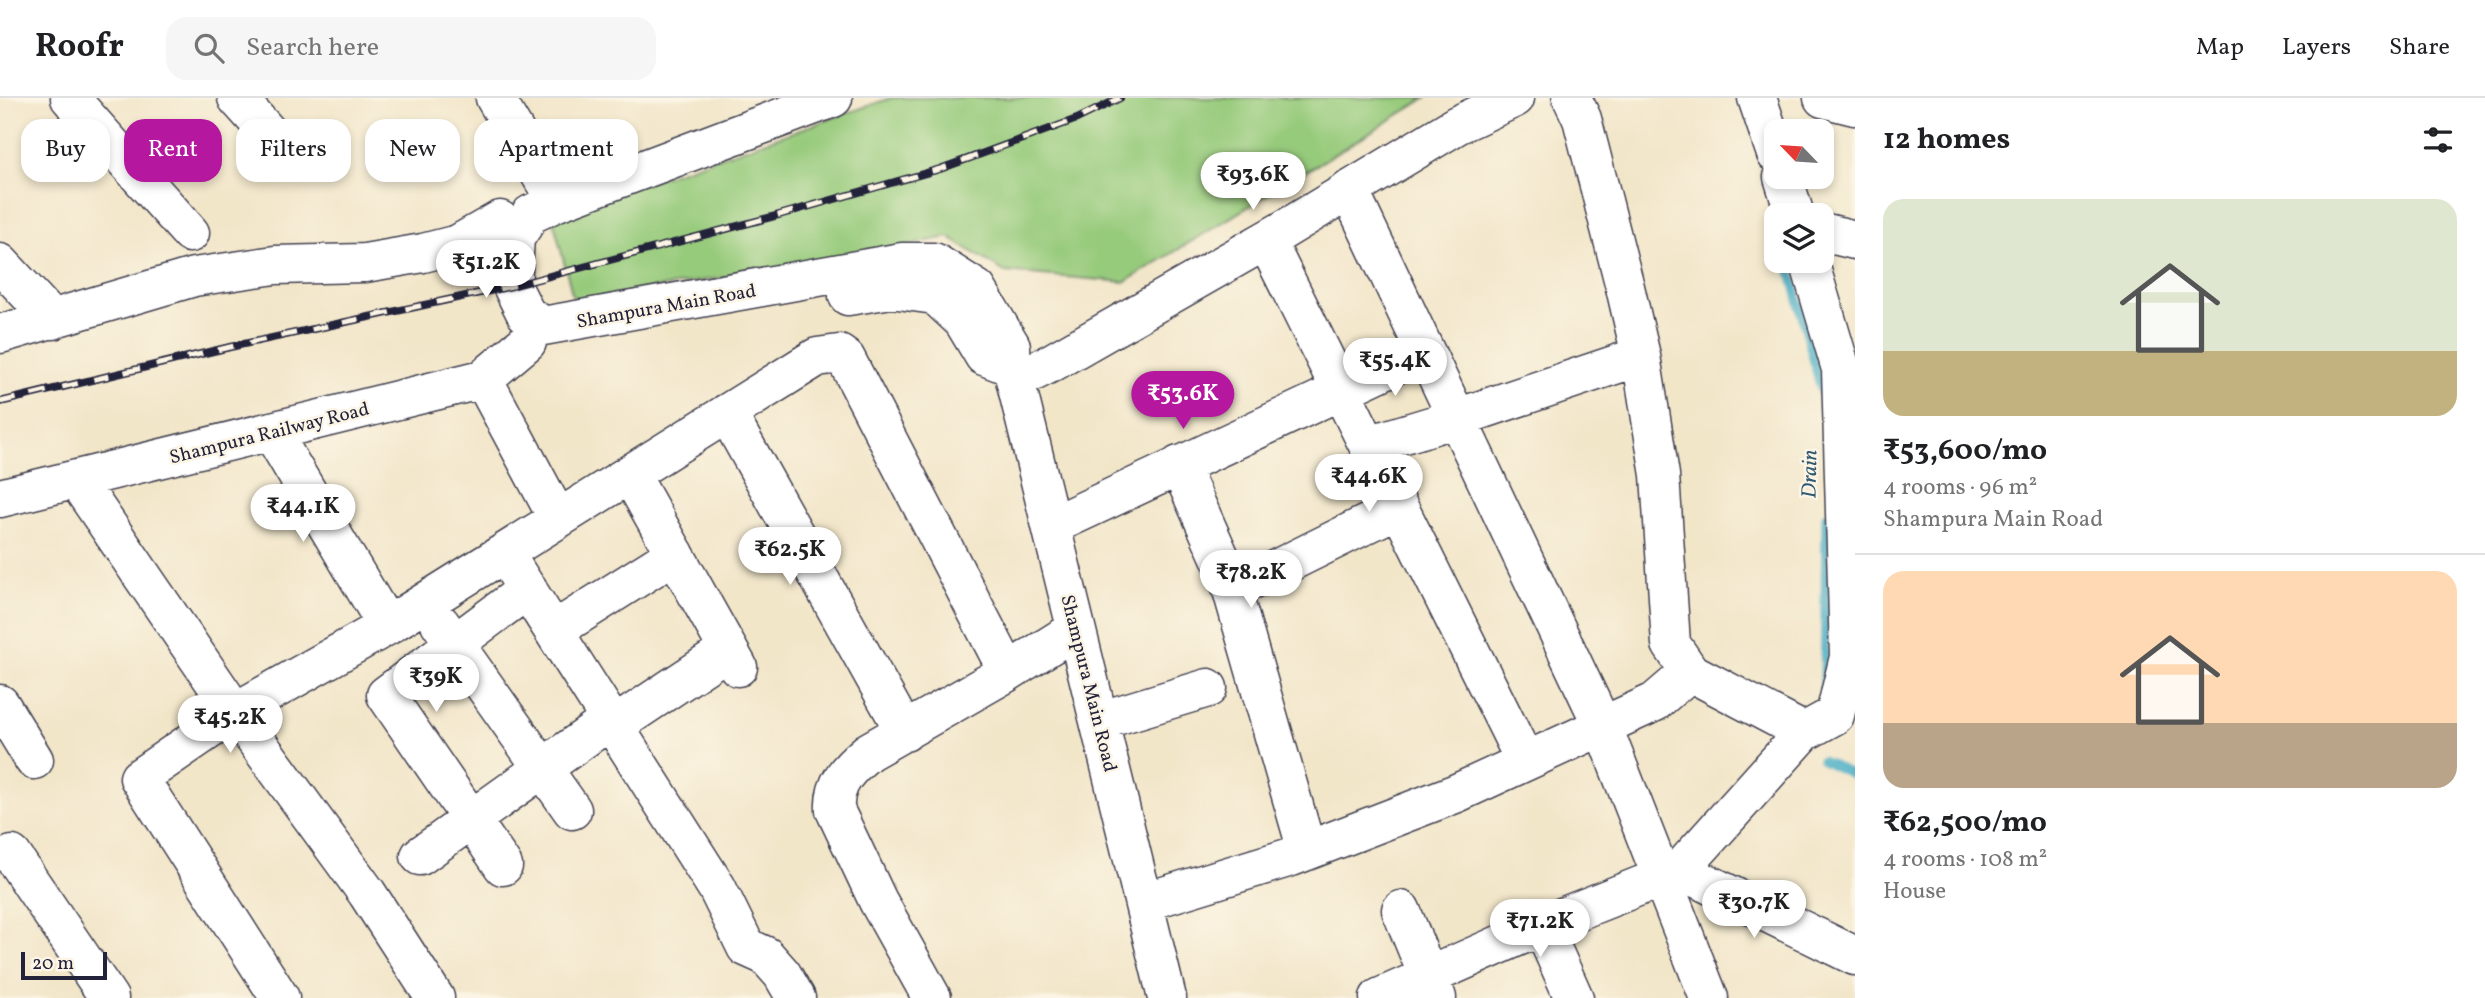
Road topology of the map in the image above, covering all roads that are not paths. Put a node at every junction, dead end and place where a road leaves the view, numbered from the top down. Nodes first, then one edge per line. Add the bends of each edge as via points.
1 (70, 98) edge
2 (237, 98) edge
3 (495, 98) edge
4 (759, 98) edge
5 (833, 98) edge
6 (1515, 98) edge
7 (1572, 98) edge
8 (1757, 98) edge
9 (1823, 98) edge
10 (1855, 107) edge
11 (256, 119) edge
12 (1764, 119) edge
13 (546, 184) junction
14 (1349, 190) junction
15 (500, 220) junction
16 (190, 233) dead end
17 (1834, 235) edge
18 (1266, 240) junction
19 (1855, 240) edge
20 (0, 263) edge
21 (1813, 273) edge
22 (53, 320) junction
23 (0, 334) edge
24 (527, 342) junction
25 (1425, 351) junction
26 (1641, 356) junction
27 (1848, 368) edge
28 (1014, 373) junction
29 (483, 379) junction
30 (1340, 390) junction
31 (727, 413) junction
32 (1457, 418) junction
33 (271, 431) junction
34 (1368, 445) junction
35 (1850, 452) edge
36 (1179, 465) junction
37 (630, 474) junction
38 (76, 479) junction
39 (0, 498) edge
40 (1399, 508) junction
41 (558, 519) junction
42 (1051, 526) junction
43 (1851, 541) edge
44 (504, 552) junction
45 (675, 554) junction
46 (1227, 573) junction
47 (528, 589) junction
48 (425, 603) junction
49 (387, 626) junction
50 (1076, 629) junction
51 (555, 630) junction
52 (454, 643) junction
53 (1852, 658) edge
54 (1008, 672) junction
55 (1690, 672) junction
56 (1208, 688) dead end
57 (0, 704) edge
58 (235, 712) junction
59 (1099, 721) junction
60 (612, 723) junction
61 (1602, 725) junction
62 (1831, 727) edge
63 (905, 732) junction
64 (34, 760) dead end
65 (1525, 761) junction
66 (541, 769) junction
67 (572, 810) dead end
68 (471, 817) junction
69 (1307, 851) junction
70 (12, 855) dead end
71 (420, 856) dead end
72 (503, 866) dead end
73 (1671, 874) junction
74 (1144, 902) junction
75 (1401, 910) dead end
76 (1542, 926) junction
77 (1855, 956) edge
78 (1432, 987) edge
79 (109, 998) edge
80 (280, 998) edge
81 (435, 998) edge
82 (796, 998) edge
83 (932, 998) edge
84 (1167, 998) edge
85 (1379, 998) edge
86 (1574, 998) edge
87 (1709, 998) edge

1 - 16 street
2 - 11 street
3 - 13 street
4 - 13 street via 617,150
5 - 28 street, Shampura Main Road via 531,214 515,238 512,286 526,314 542,326 558,324 902,261 934,262 977,289 1011,346
6 - 14 street via 1457,125
7 - 26 street via 1582,119
8 - 12 street
9 - 10 street
13 - 15 street via 527,192
14 - 18 street
14 - 25 street
15 - 22 street via 458,244 424,253 365,263 275,265 194,277
15 - 24 street via 488,253 491,290 506,326
17 - 19 street
18 - 28 street via 1053,362
18 - 30 street
20 - 22 street
21 - 27 street
22 - 23 street
24 - 28 street, Shampura Main Road via 553,348 604,341 891,289 935,295 962,321 984,356
24 - 29 street, Shampura Railway Road
25 - 30 street
25 - 32 street
26 - 32 street
26 - 55 street via 1660,475 1671,644
27 - 35 street
28 - 42 street, Shampura Main Road
29 - 33 street, Shampura Railway Road
29 - 41 street
30 - 34 street
30 - 36 street
31 - 37 street
31 - 54 street via 817,357 839,354 846,359
31 - 63 street
32 - 34 street
32 - 61 street
33 - 38 street, Shampura Railway Road
33 - 49 street
34 - 40 street
35 - 43 street
36 - 42 street
36 - 46 street
37 - 41 street
37 - 45 street
38 - 39 street, Shampura Railway Road
38 - 58 street
40 - 46 street via 1254,580 1234,579
40 - 65 street
41 - 44 street
42 - 50 street, Shampura Main Road
43 - 53 street
44 - 47 street
44 - 48 street
45 - 51 street
45 - 60 street via 727,663
46 - 69 street
47 - 51 street
47 - 52 street
48 - 49 street
48 - 52 street
49 - 58 street
50 - 54 street
50 - 59 street, Shampura Main Road
51 - 60 street
52 - 66 street
52 - 68 street via 376,701
53 - 62 street
54 - 63 street
55 - 61 street via 1655,702
55 - 62 street
56 - 59 street
57 - 64 street
58 - 80 street via 139,778
58 - 81 street via 368,893
59 - 74 street, Shampura Main Road
60 - 66 street
60 - 82 street via 717,888 746,947 766,956
61 - 65 street
61 - 73 street
62 - 73 street
63 - 83 street via 851,766 839,782 835,810 878,901
65 - 69 street via 1457,793
66 - 67 street
66 - 68 street
68 - 71 street
68 - 72 street
69 - 74 street
70 - 79 street
73 - 76 street
73 - 77 street
73 - 87 street
74 - 84 street, Shampura Main Road
75 - 78 street
76 - 78 street
76 - 86 street
78 - 85 street

